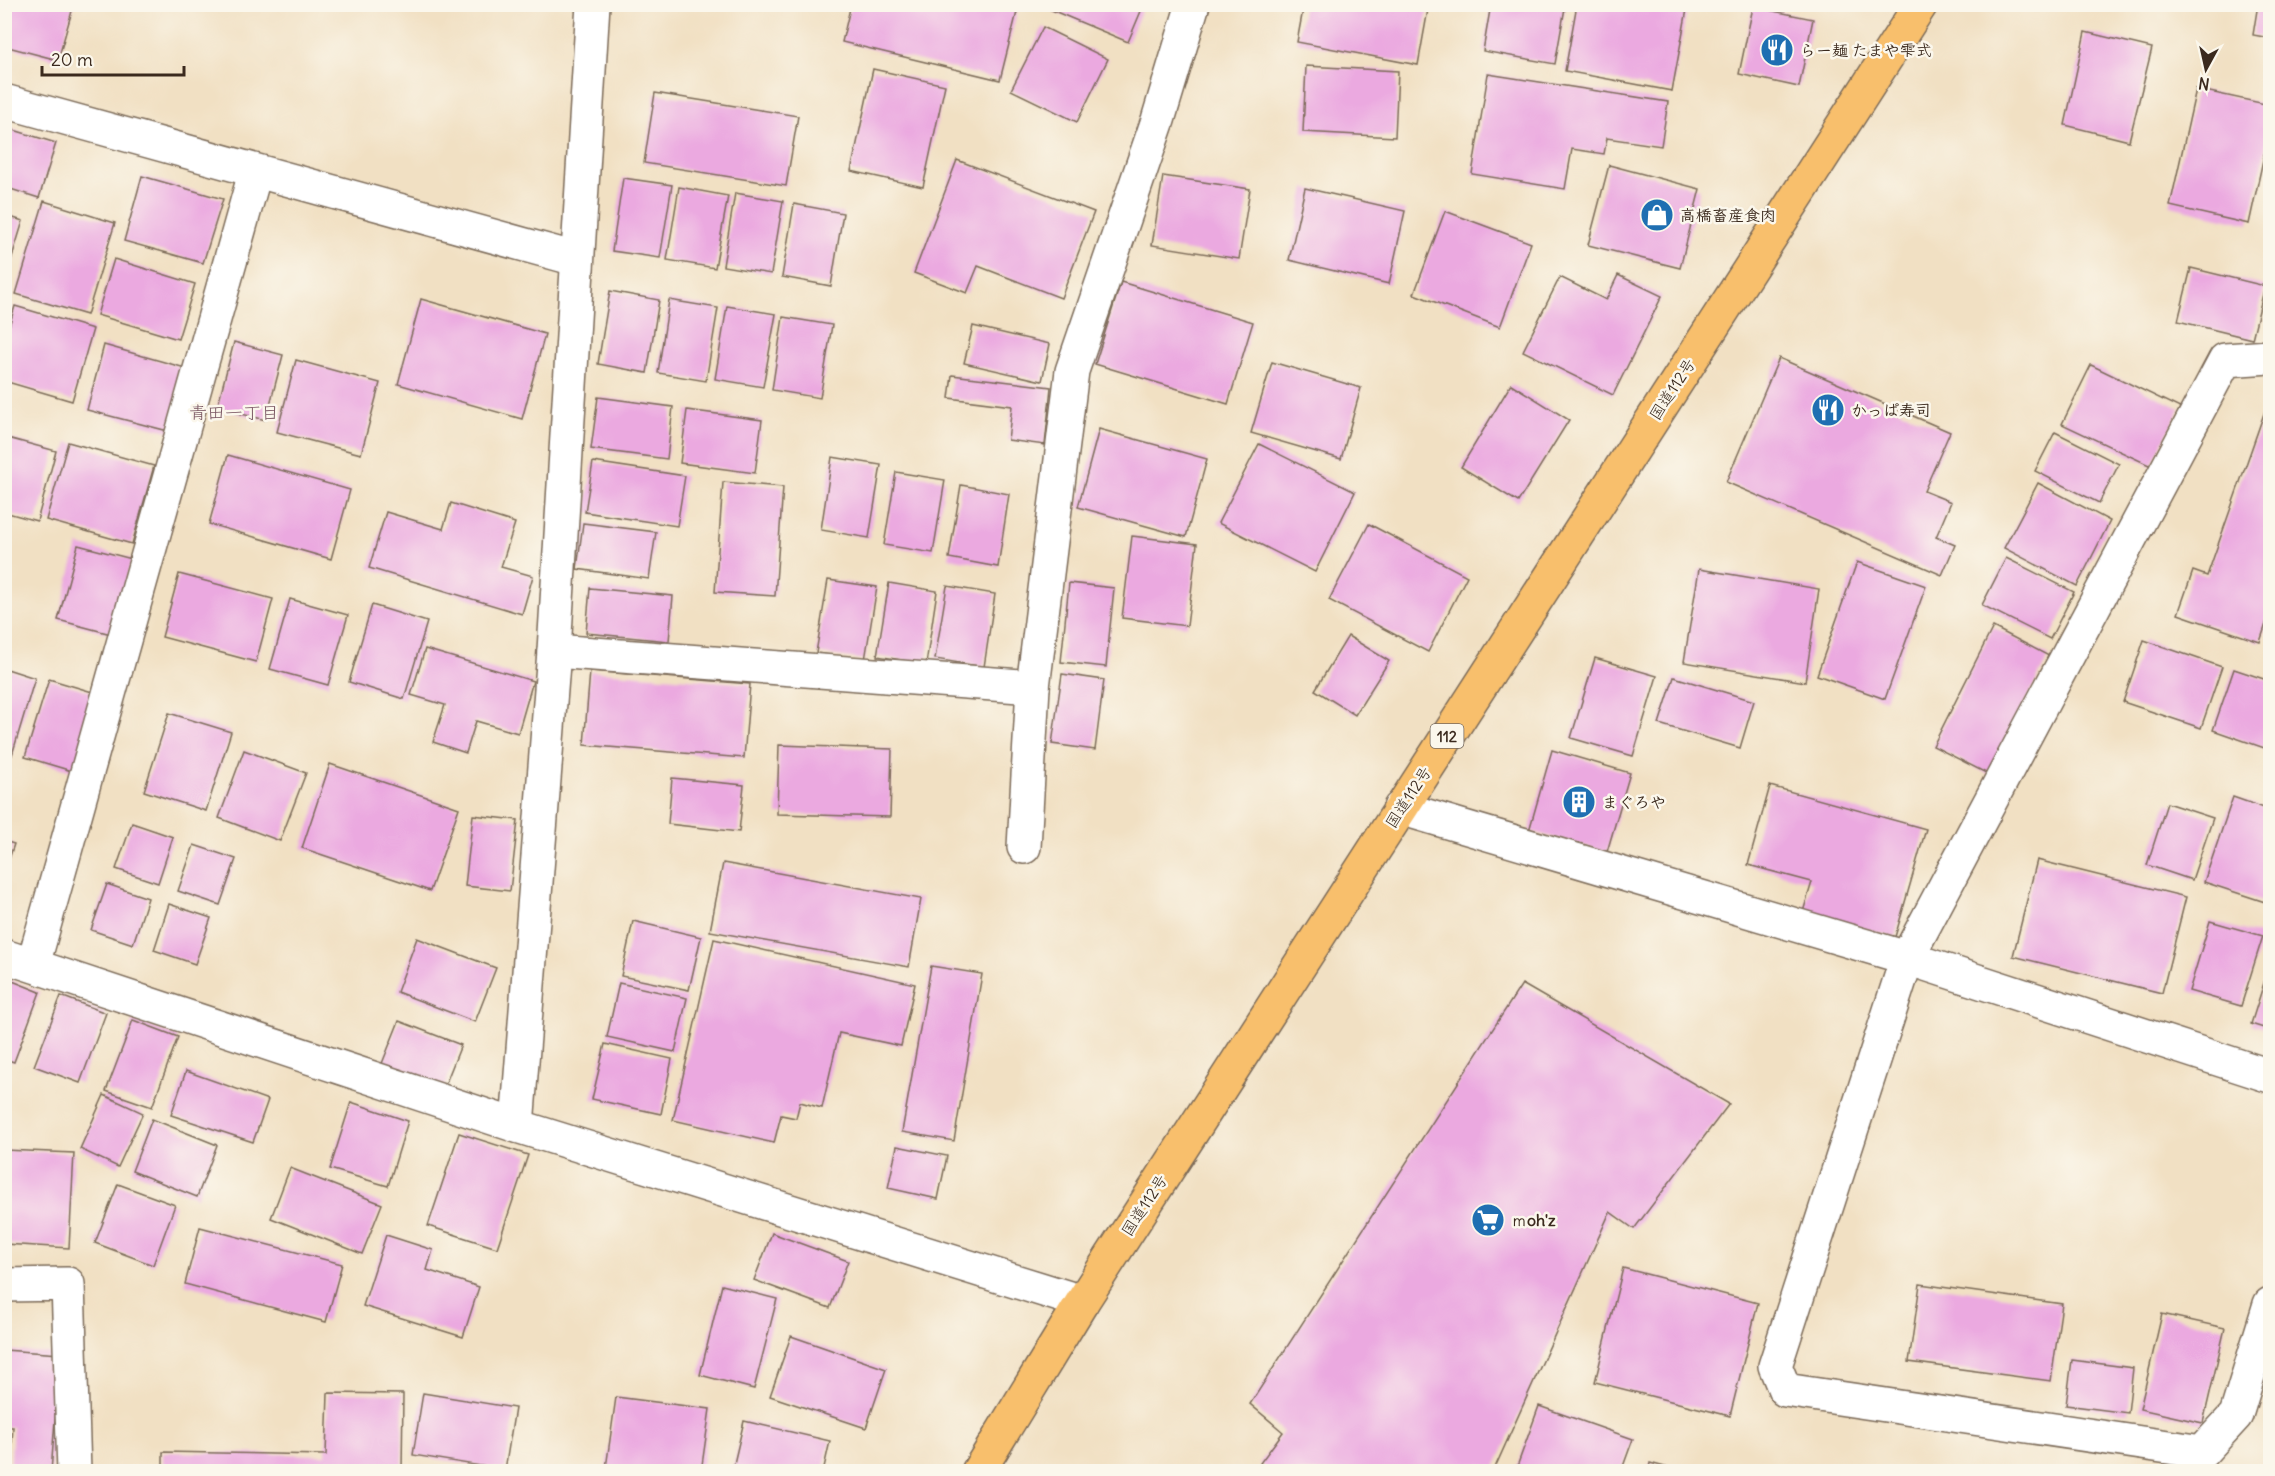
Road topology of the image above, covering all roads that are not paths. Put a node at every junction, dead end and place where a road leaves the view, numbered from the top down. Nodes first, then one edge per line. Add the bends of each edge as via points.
1 (593, 4) edge
2 (1193, 4) edge
3 (1921, 4) edge
4 (4, 101) edge
5 (255, 172) junction
6 (576, 259) junction
7 (2271, 357) edge
8 (554, 651) junction
9 (1033, 687) junction
10 (1400, 808) junction
11 (1023, 847) dead end
12 (1907, 958) junction
13 (19, 961) edge
14 (2271, 1076) edge
15 (516, 1126) junction
16 (4, 1285) edge
17 (1082, 1302) junction
18 (2271, 1304) edge
19 (74, 1472) edge
20 (978, 1472) edge

1 - 6 street
2 - 9 street via 1158,120 1072,371
3 - 10 highway, 国道112号 / 112
4 - 5 street
5 - 6 street
5 - 13 street
6 - 8 street
7 - 12 street via 2225,360
8 - 9 street
8 - 15 street
9 - 11 street
10 - 12 street
10 - 17 highway, 国道112号 / 112
12 - 14 street
12 - 18 street via 1775,1366 1785,1390 2202,1452 2236,1415
13 - 15 street
15 - 17 street
16 - 19 street via 68,1284
17 - 20 highway, 国道112号 / 112

